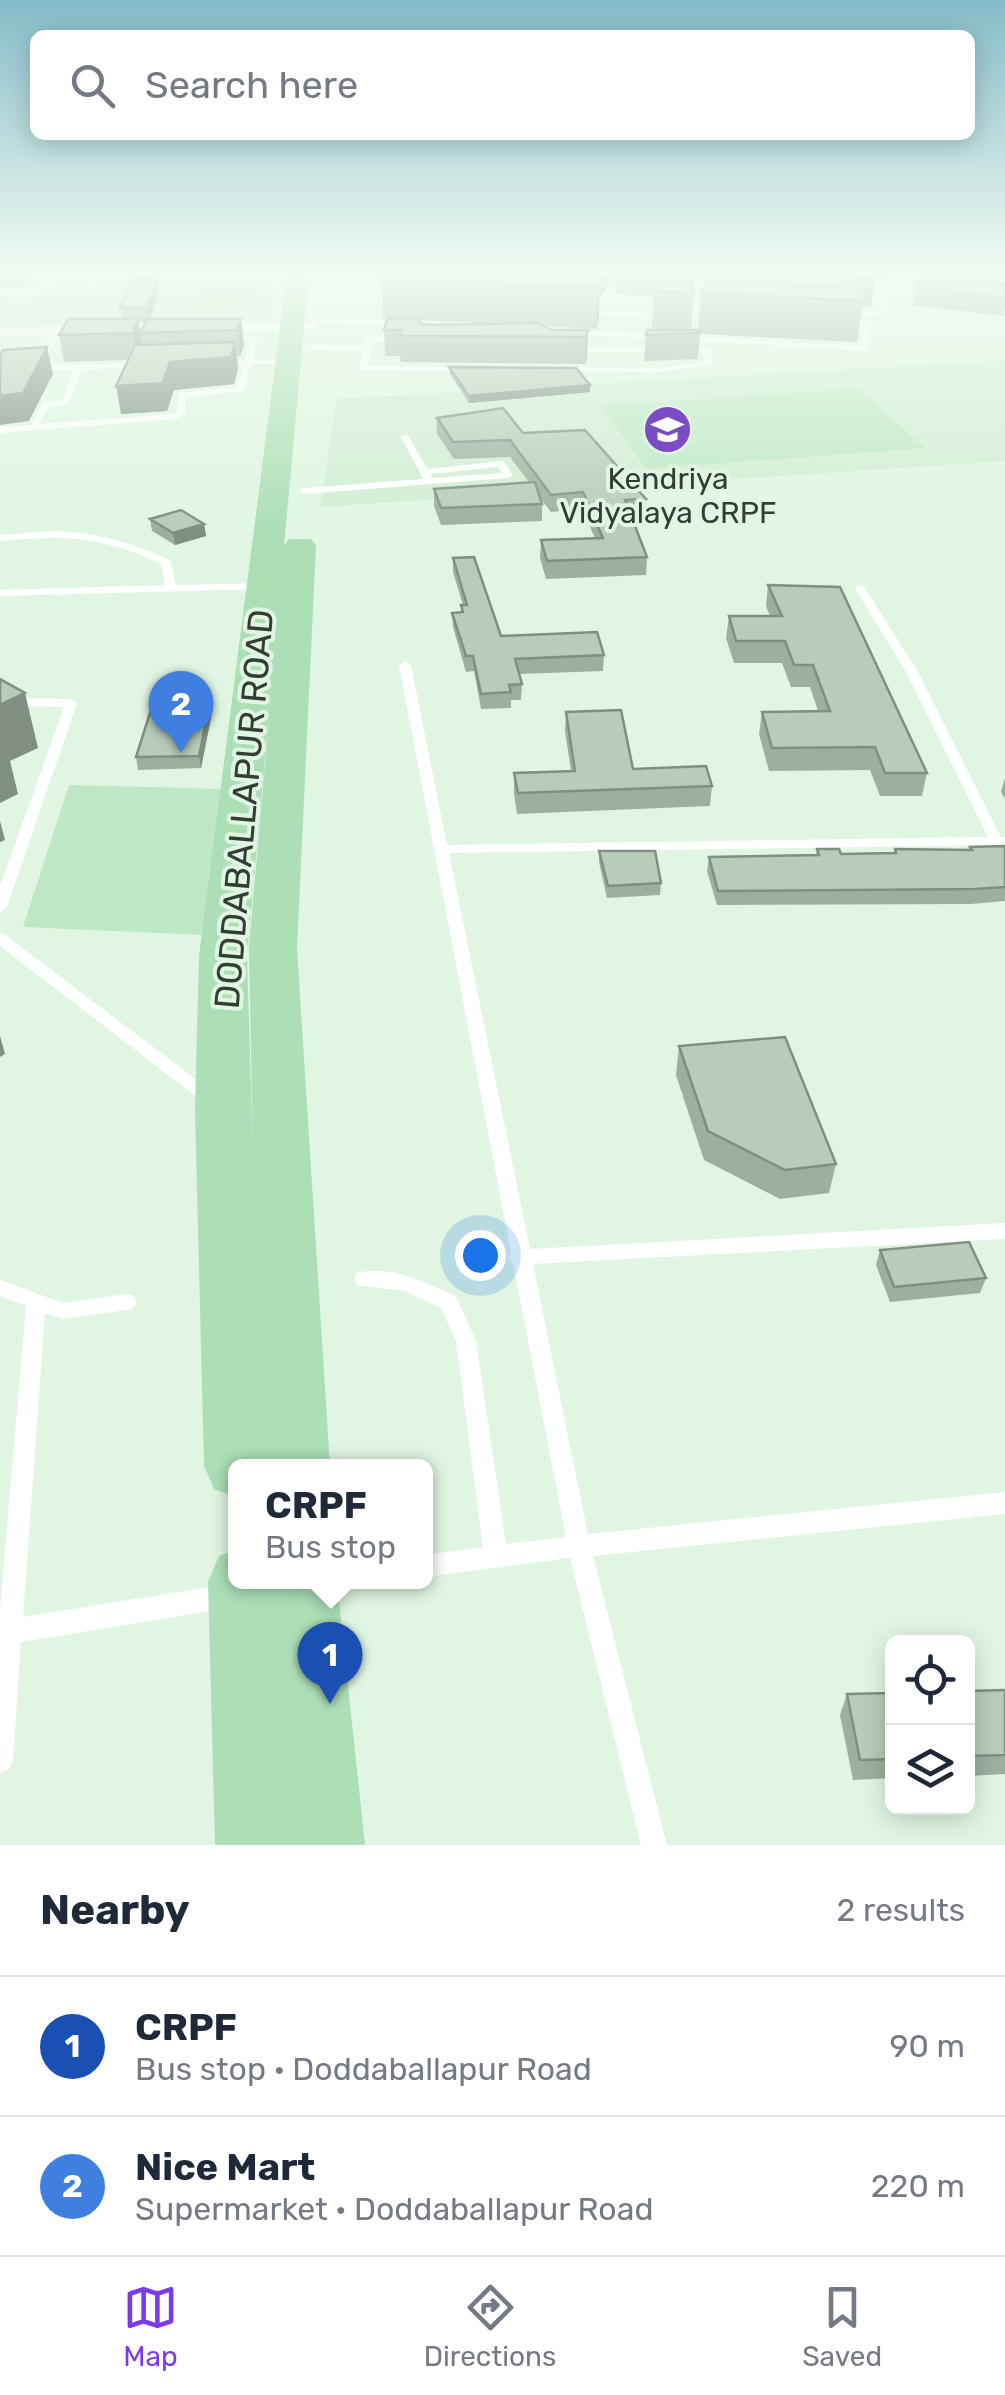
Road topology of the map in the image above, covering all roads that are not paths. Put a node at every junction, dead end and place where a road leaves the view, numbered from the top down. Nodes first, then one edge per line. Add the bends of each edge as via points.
1 (43, 359) edge
2 (218, 359) edge
3 (265, 359) edge
4 (296, 359) edge
5 (302, 359) edge
6 (365, 359) edge
7 (709, 359) edge
8 (153, 364) edge
9 (209, 364) edge
10 (79, 366) junction
11 (37, 369) junction
12 (481, 369) edge
13 (540, 369) edge
14 (21, 370) edge
15 (34, 428) junction
16 (0, 430) edge
17 (405, 436) dead end
18 (427, 477) junction
19 (304, 491) junction
20 (0, 538) edge
21 (265, 586) junction
22 (171, 588) junction
23 (860, 588) dead end
24 (0, 593) edge
25 (405, 665) dead end
26 (0, 702) edge
27 (1001, 842) edge
28 (442, 849) junction
29 (0, 907) edge
30 (0, 938) edge
31 (223, 1109) junction
32 (1005, 1231) edge
33 (519, 1257) junction
34 (364, 1278) dead end
35 (0, 1288) edge
36 (36, 1302) junction
37 (127, 1302) dead end
38 (239, 1459) edge
39 (295, 1459) edge
40 (1005, 1502) edge
41 (578, 1546) junction
42 (496, 1556) junction
43 (433, 1565) edge
44 (256, 1589) edge
45 (279, 1589) edge
46 (280, 1589) edge
47 (4, 1632) edge
48 (0, 1760) edge
49 (258, 1845) edge
50 (323, 1845) edge
51 (654, 1845) edge

1 - 11 lane
2 - 9 lane
3 - 15 lane via 240,389 182,395 176,416
4 - 21 main road, DODDABALLAPUR ROAD
5 - 19 main road, DODDABALLAPUR ROAD
6 - 12 lane via 362,368
7 - 13 lane via 710,364 658,370
8 - 10 lane
10 - 11 lane
10 - 15 lane via 65,403 46,404
11 - 14 lane
15 - 16 lane
17 - 18 lane
18 - 18 lane via 502,464 508,475
18 - 19 lane
19 - 39 main road, DODDABALLAPUR ROAD via 273,948
20 - 22 lane via 56,532 125,542 166,562
21 - 22 lane
21 - 31 main road, DODDABALLAPUR ROAD via 224,956
22 - 24 lane
23 - 27 lane
25 - 28 lane
26 - 29 lane via 71,703
27 - 28 lane
28 - 33 lane
30 - 31 lane
31 - 38 main road, DODDABALLAPUR ROAD
32 - 33 lane
33 - 41 lane
34 - 42 lane via 406,1284 448,1302 466,1341
35 - 36 lane
36 - 37 lane via 63,1311
36 - 47 lane
40 - 41 lane
41 - 42 lane
41 - 51 lane
42 - 43 lane
44 - 47 lane
45 - 49 main road
46 - 50 main road
47 - 48 lane

